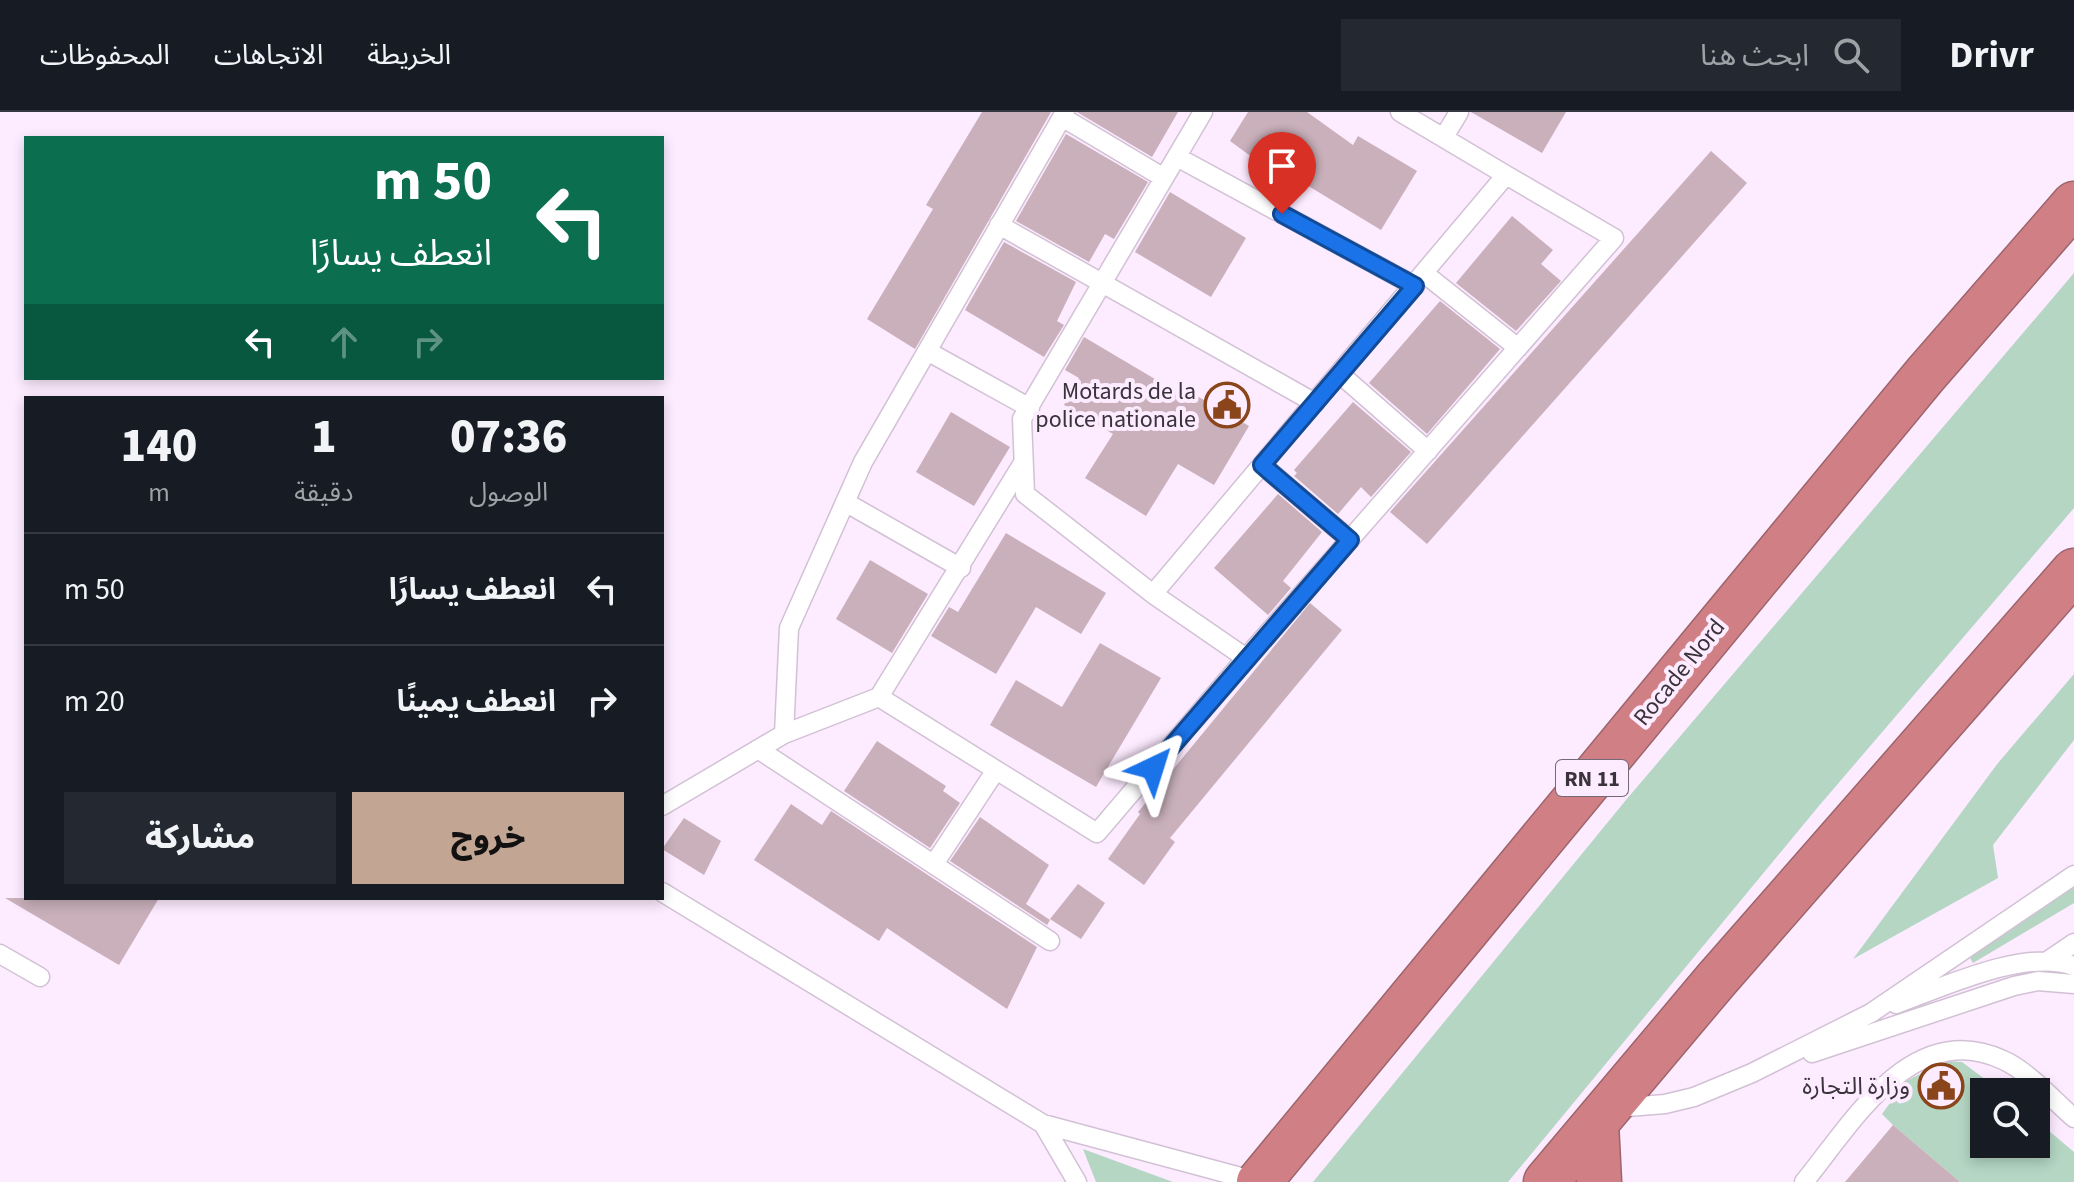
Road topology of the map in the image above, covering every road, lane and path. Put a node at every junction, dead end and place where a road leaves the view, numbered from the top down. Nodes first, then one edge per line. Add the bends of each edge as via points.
1 (1203, 112) edge
2 (1400, 112) edge
3 (1459, 112) edge
4 (1063, 114) edge
5 (1444, 137) junction
6 (1177, 157) junction
7 (1506, 175) junction
8 (1164, 178) junction
9 (2074, 204) edge
10 (999, 225) junction
11 (1420, 280) junction
12 (1103, 283) junction
13 (1518, 348) junction
14 (927, 351) junction
15 (1340, 374) junction
16 (1315, 403) junction
17 (1030, 408) junction
18 (1428, 451) junction
19 (1023, 463) junction
20 (1262, 465) junction
21 (845, 502) junction
22 (1350, 540) junction
23 (961, 568) junction
24 (2074, 571) edge
25 (1153, 594) junction
26 (1246, 658) junction
27 (879, 697) junction
28 (784, 734) junction
29 (758, 749) junction
30 (994, 773) junction
31 (664, 805) edge
32 (934, 864) junction
33 (2074, 875) edge
34 (664, 893) edge
35 (1050, 941) dead end
36 (2074, 943) edge
37 (0, 954) edge
38 (2049, 960) junction
39 (2074, 966) edge
40 (40, 977) dead end
41 (2074, 984) edge
42 (1871, 1013) junction
43 (1756, 1071) junction
44 (1602, 1116) junction
45 (2074, 1118) edge
46 (1043, 1124) junction
47 (1077, 1182) edge
48 (1259, 1182) edge
49 (1546, 1182) edge
50 (1599, 1182) edge
51 (1804, 1182) edge

1 - 6 lane
2 - 5 lane
3 - 5 lane
4 - 8 lane
4 - 10 lane
5 - 7 lane
6 - 8 lane
6 - 11 lane
7 - 11 lane
7 - 13 lane via 1614,238
8 - 12 lane
9 - 48 highway, Rocade Nord / RN 11 via 1914,387
10 - 12 lane
10 - 14 lane
11 - 13 lane
11 - 15 lane
12 - 16 lane
12 - 17 lane
13 - 18 lane
14 - 17 lane
14 - 21 lane
15 - 16 lane
15 - 18 lane
16 - 20 lane
17 - 19 lane via 1022,419
18 - 22 lane
19 - 23 lane
19 - 25 lane via 1025,494
20 - 22 lane
20 - 25 lane
21 - 23 lane
21 - 28 lane via 789,628
22 - 26 lane
23 - 27 lane
24 - 44 highway
25 - 26 lane
26 - 30 lane via 1097,833
27 - 28 lane
27 - 30 lane
28 - 29 lane
29 - 31 lane
29 - 32 lane
30 - 32 lane
32 - 35 lane
33 - 42 lane
34 - 46 lane
36 - 38 lane
37 - 40 lane
38 - 39 lane
38 - 42 lane via 1981,974
41 - 43 lane via 2038,981 2014,986
42 - 43 lane
43 - 44 lane via 1694,1097
44 - 49 highway
44 - 50 highway
45 - 51 lane via 2006,1061 1969,1048 1922,1058 1885,1083
46 - 47 lane
46 - 48 lane

